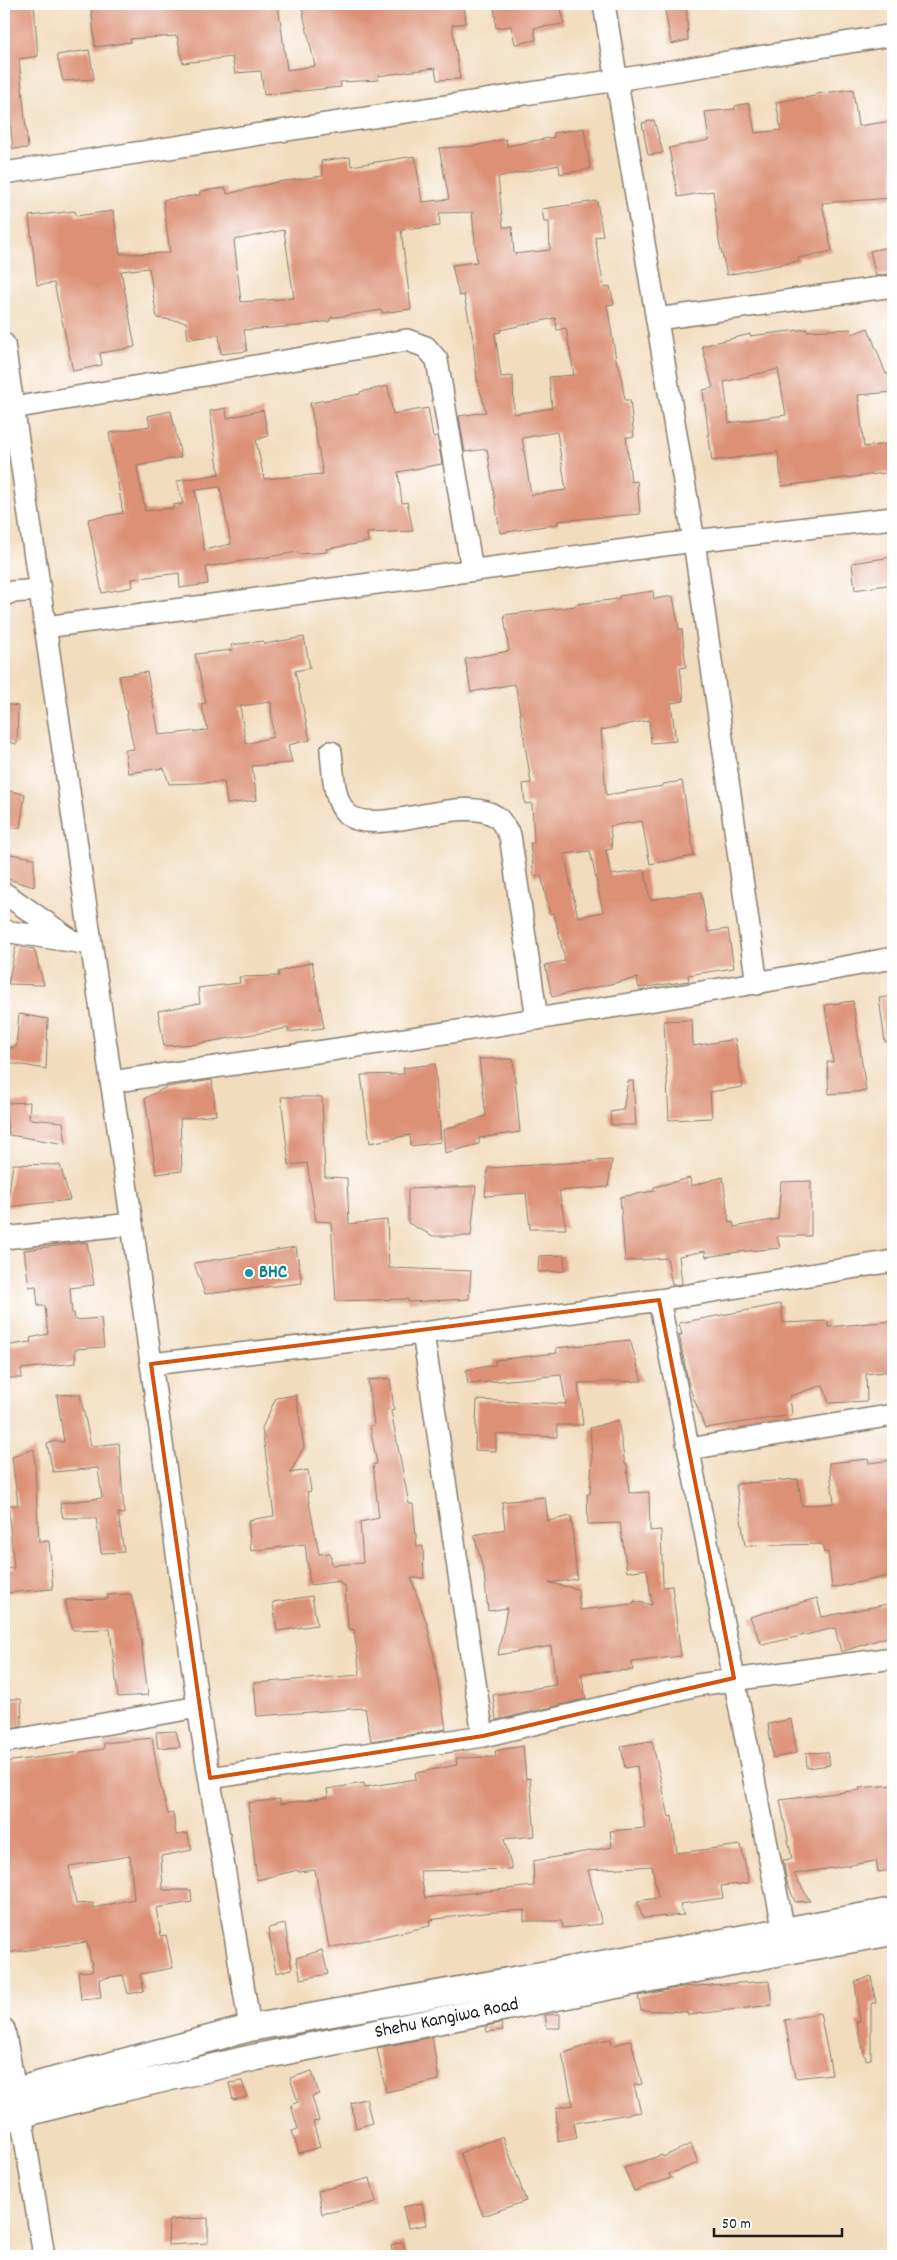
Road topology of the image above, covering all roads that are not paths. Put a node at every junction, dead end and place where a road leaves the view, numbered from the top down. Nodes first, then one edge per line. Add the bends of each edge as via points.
1 (604, 4) edge
2 (893, 35) edge
3 (617, 80) junction
4 (4, 173) edge
5 (893, 286) edge
6 (657, 319) junction
7 (4, 344) edge
8 (13, 408) junction
9 (893, 518) edge
10 (694, 540) junction
11 (472, 570) junction
12 (39, 590) junction
13 (6, 591) edge
14 (45, 627) junction
15 (331, 752) dead end
16 (4, 893) edge
17 (4, 931) edge
18 (81, 942) junction
19 (893, 958) edge
20 (757, 984) junction
21 (537, 1020) junction
22 (111, 1082) junction
23 (132, 1224) junction
24 (4, 1238) edge
25 (893, 1261) edge
26 (660, 1300) junction
27 (423, 1333) junction
28 (151, 1364) junction
29 (893, 1415) edge
30 (689, 1449) junction
31 (893, 1658) edge
32 (734, 1678) junction
33 (198, 1707) junction
34 (484, 1736) junction
35 (4, 1742) edge
36 (210, 1778) junction
37 (893, 1911) edge
38 (784, 1931) junction
39 (893, 1932) edge
40 (250, 2028) junction
41 (4, 2029) edge
42 (11, 2104) edge
43 (44, 2256) edge

1 - 3 street
2 - 3 street
3 - 4 street
3 - 6 street
5 - 6 street
6 - 10 street
7 - 8 street
8 - 11 street via 407,340 426,347 437,360
8 - 12 street
9 - 10 street
10 - 11 street
10 - 20 street
11 - 14 street
12 - 13 street
12 - 14 street
14 - 18 street
15 - 21 street via 336,794 347,813 366,822 474,808 497,817 510,836
16 - 18 street
17 - 18 street
18 - 22 street
19 - 20 street
20 - 21 street
21 - 22 street
22 - 23 street
23 - 24 street
23 - 28 street
25 - 26 street
26 - 27 street
26 - 30 street
27 - 28 street
27 - 34 street
28 - 33 street
29 - 30 street
30 - 32 street
31 - 32 street
32 - 34 street
32 - 38 street
33 - 35 street
33 - 36 street
34 - 36 street
36 - 40 street
37 - 38 main road, Shehu Kangiwa Road
38 - 40 main road, Shehu Kangiwa Road
39 - 42 main road, Shehu Kangiwa Road via 257,2057 102,2093
40 - 42 main road, Shehu Kangiwa Road
41 - 42 street
42 - 43 street

